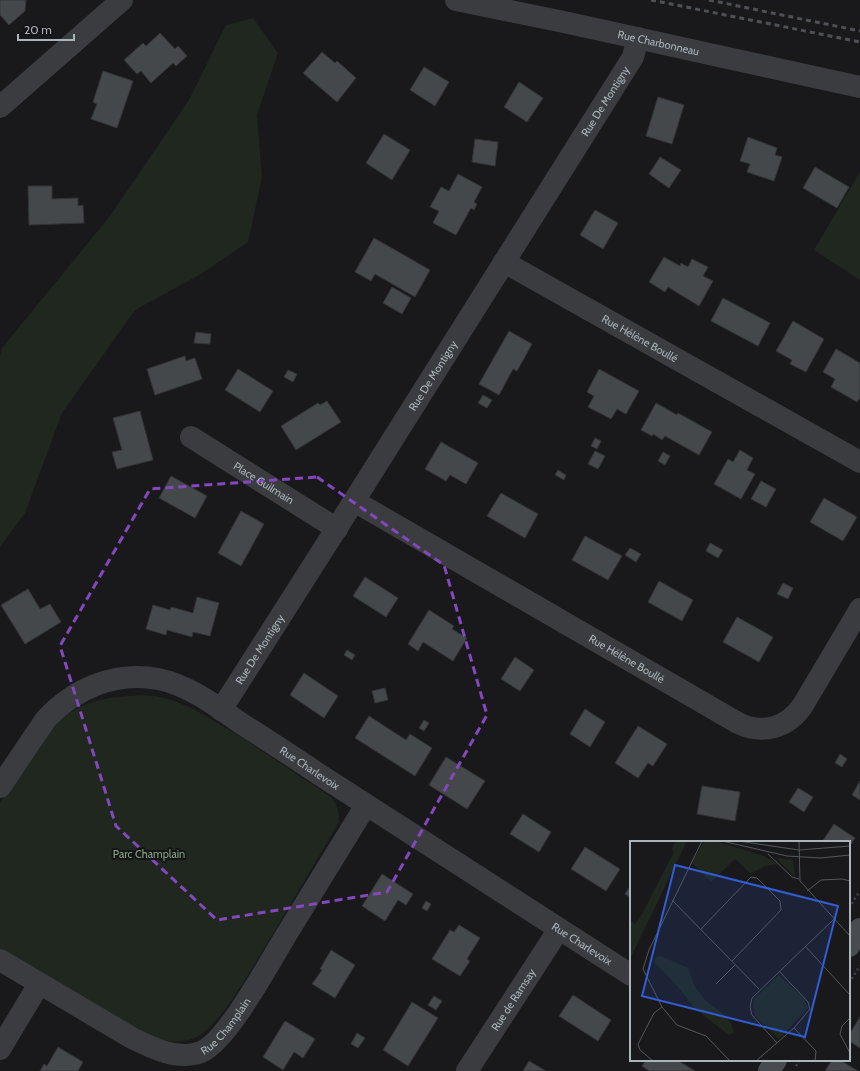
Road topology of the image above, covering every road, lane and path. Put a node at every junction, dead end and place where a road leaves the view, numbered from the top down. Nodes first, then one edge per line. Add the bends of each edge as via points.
1 (122, 0) edge
2 (456, 0) edge
3 (638, 38) junction
4 (860, 87) edge
5 (0, 107) edge
6 (504, 262) junction
7 (191, 437) dead end
8 (860, 462) edge
9 (354, 501) junction
10 (336, 529) junction
11 (860, 609) edge
12 (221, 710) junction
13 (0, 787) edge
14 (366, 805) junction
15 (860, 891) edge
16 (850, 906) edge
17 (559, 929) junction
18 (860, 929) edge
19 (850, 944) edge
20 (0, 960) edge
21 (860, 966) edge
22 (630, 974) edge
23 (850, 981) edge
24 (39, 984) junction
25 (0, 1049) edge
26 (467, 1071) edge

1 - 5 street
2 - 3 street, Rue Charbonneau
3 - 4 street, Rue Charbonneau
3 - 6 street, Rue De Montigny via 633,57
6 - 8 street, Rue Hélène Boullé
6 - 9 street, Rue De Montigny
7 - 10 street, Place Guilmain
9 - 10 street, Rue De Montigny
9 - 11 street, Rue Hélène Boullé via 750,728 771,728 784,724 795,716
10 - 12 street, Rue De Montigny
12 - 13 street, Rue Charlevoix via 188,690 157,679 135,677 91,686 54,710
12 - 14 street, Rue Charlevoix
14 - 17 street, Rue Charlevoix
14 - 24 street, Rue Champlain via 242,1007 221,1036 206,1050 181,1055 144,1044
15 - 16 path
17 - 22 street, Rue Charlevoix
17 - 26 street, Rue de Ramsay
18 - 19 street
20 - 24 street, Rue Champlain
21 - 23 path
24 - 25 street

